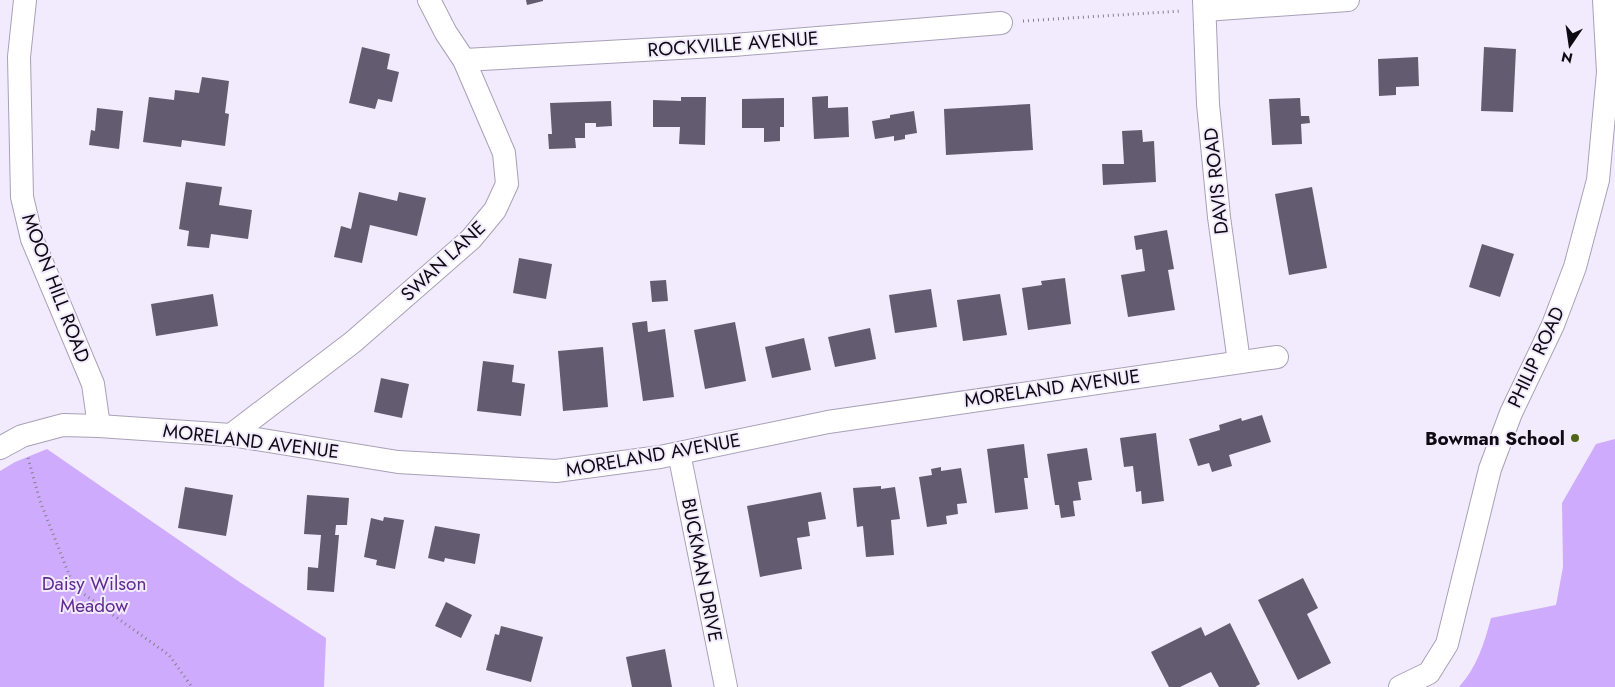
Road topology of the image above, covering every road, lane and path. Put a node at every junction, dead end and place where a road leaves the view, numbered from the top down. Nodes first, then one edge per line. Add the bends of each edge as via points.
1 (24, 0) edge
2 (429, 0) edge
3 (1348, 0) edge
4 (1604, 0) edge
5 (1204, 5) edge
6 (1001, 23) joint
7 (464, 60) junction
8 (1277, 357) dead end
9 (1239, 362) junction
10 (99, 426) junction
11 (231, 435) junction
12 (22, 436) junction
13 (0, 448) edge
14 (679, 453) junction
15 (192, 687) edge
16 (726, 687) edge
17 (1400, 687) edge

1 - 10 street, MOON HILL ROAD via 19,57 22,197 32,239 93,384
2 - 7 street, SWAN LANE
3 - 5 street
4 - 17 street, PHILIP ROAD via 1608,72 1598,180 1575,267 1490,469 1448,644 1429,673
5 - 6 path
5 - 9 street, DAVIS ROAD via 1209,114 1219,217
6 - 7 street, ROCKVILLE AVENUE via 733,45
7 - 11 street, SWAN LANE via 504,153 507,184 496,210 470,239 353,342
8 - 9 street, MORELAND AVENUE
9 - 14 street, MORELAND AVENUE via 828,422
10 - 11 street, MORELAND AVENUE
10 - 12 street, MORELAND AVENUE via 63,426
11 - 14 street, MORELAND AVENUE via 398,462 526,470 556,471
12 - 13 street, MORELAND AVENUE
12 - 15 path via 40,501 74,587 170,655
14 - 16 street, BUCKMAN DRIVE

